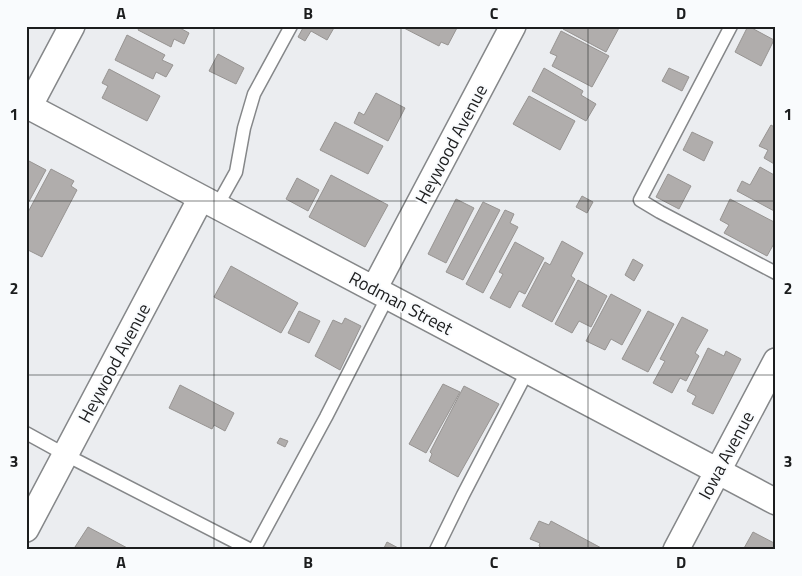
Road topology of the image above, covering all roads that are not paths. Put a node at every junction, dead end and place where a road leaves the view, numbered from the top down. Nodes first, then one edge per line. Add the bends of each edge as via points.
1 (72, 26) edge
2 (291, 26) edge
3 (513, 26) edge
4 (731, 26) edge
5 (28, 106) edge
6 (209, 202) junction
7 (776, 273) edge
8 (381, 293) junction
9 (776, 361) edge
10 (528, 370) junction
11 (26, 433) edge
12 (66, 454) junction
13 (718, 471) junction
14 (776, 502) edge
15 (26, 529) edge
16 (252, 550) edge
17 (436, 550) edge
18 (676, 550) edge

1 - 5 street
2 - 6 lane via 254,94 236,172
3 - 8 street, Heywood Avenue
4 - 7 lane via 640,200
5 - 6 street, Rodman Street
6 - 8 street, Rodman Street
6 - 12 street, Heywood Avenue
8 - 10 street, Rodman Street
8 - 16 lane via 330,408
9 - 13 street, Iowa Avenue
10 - 13 street, Rodman Street
10 - 17 lane
11 - 12 lane
12 - 15 street, Heywood Avenue
12 - 16 lane
13 - 14 street, Rodman Street
13 - 18 street, Iowa Avenue

